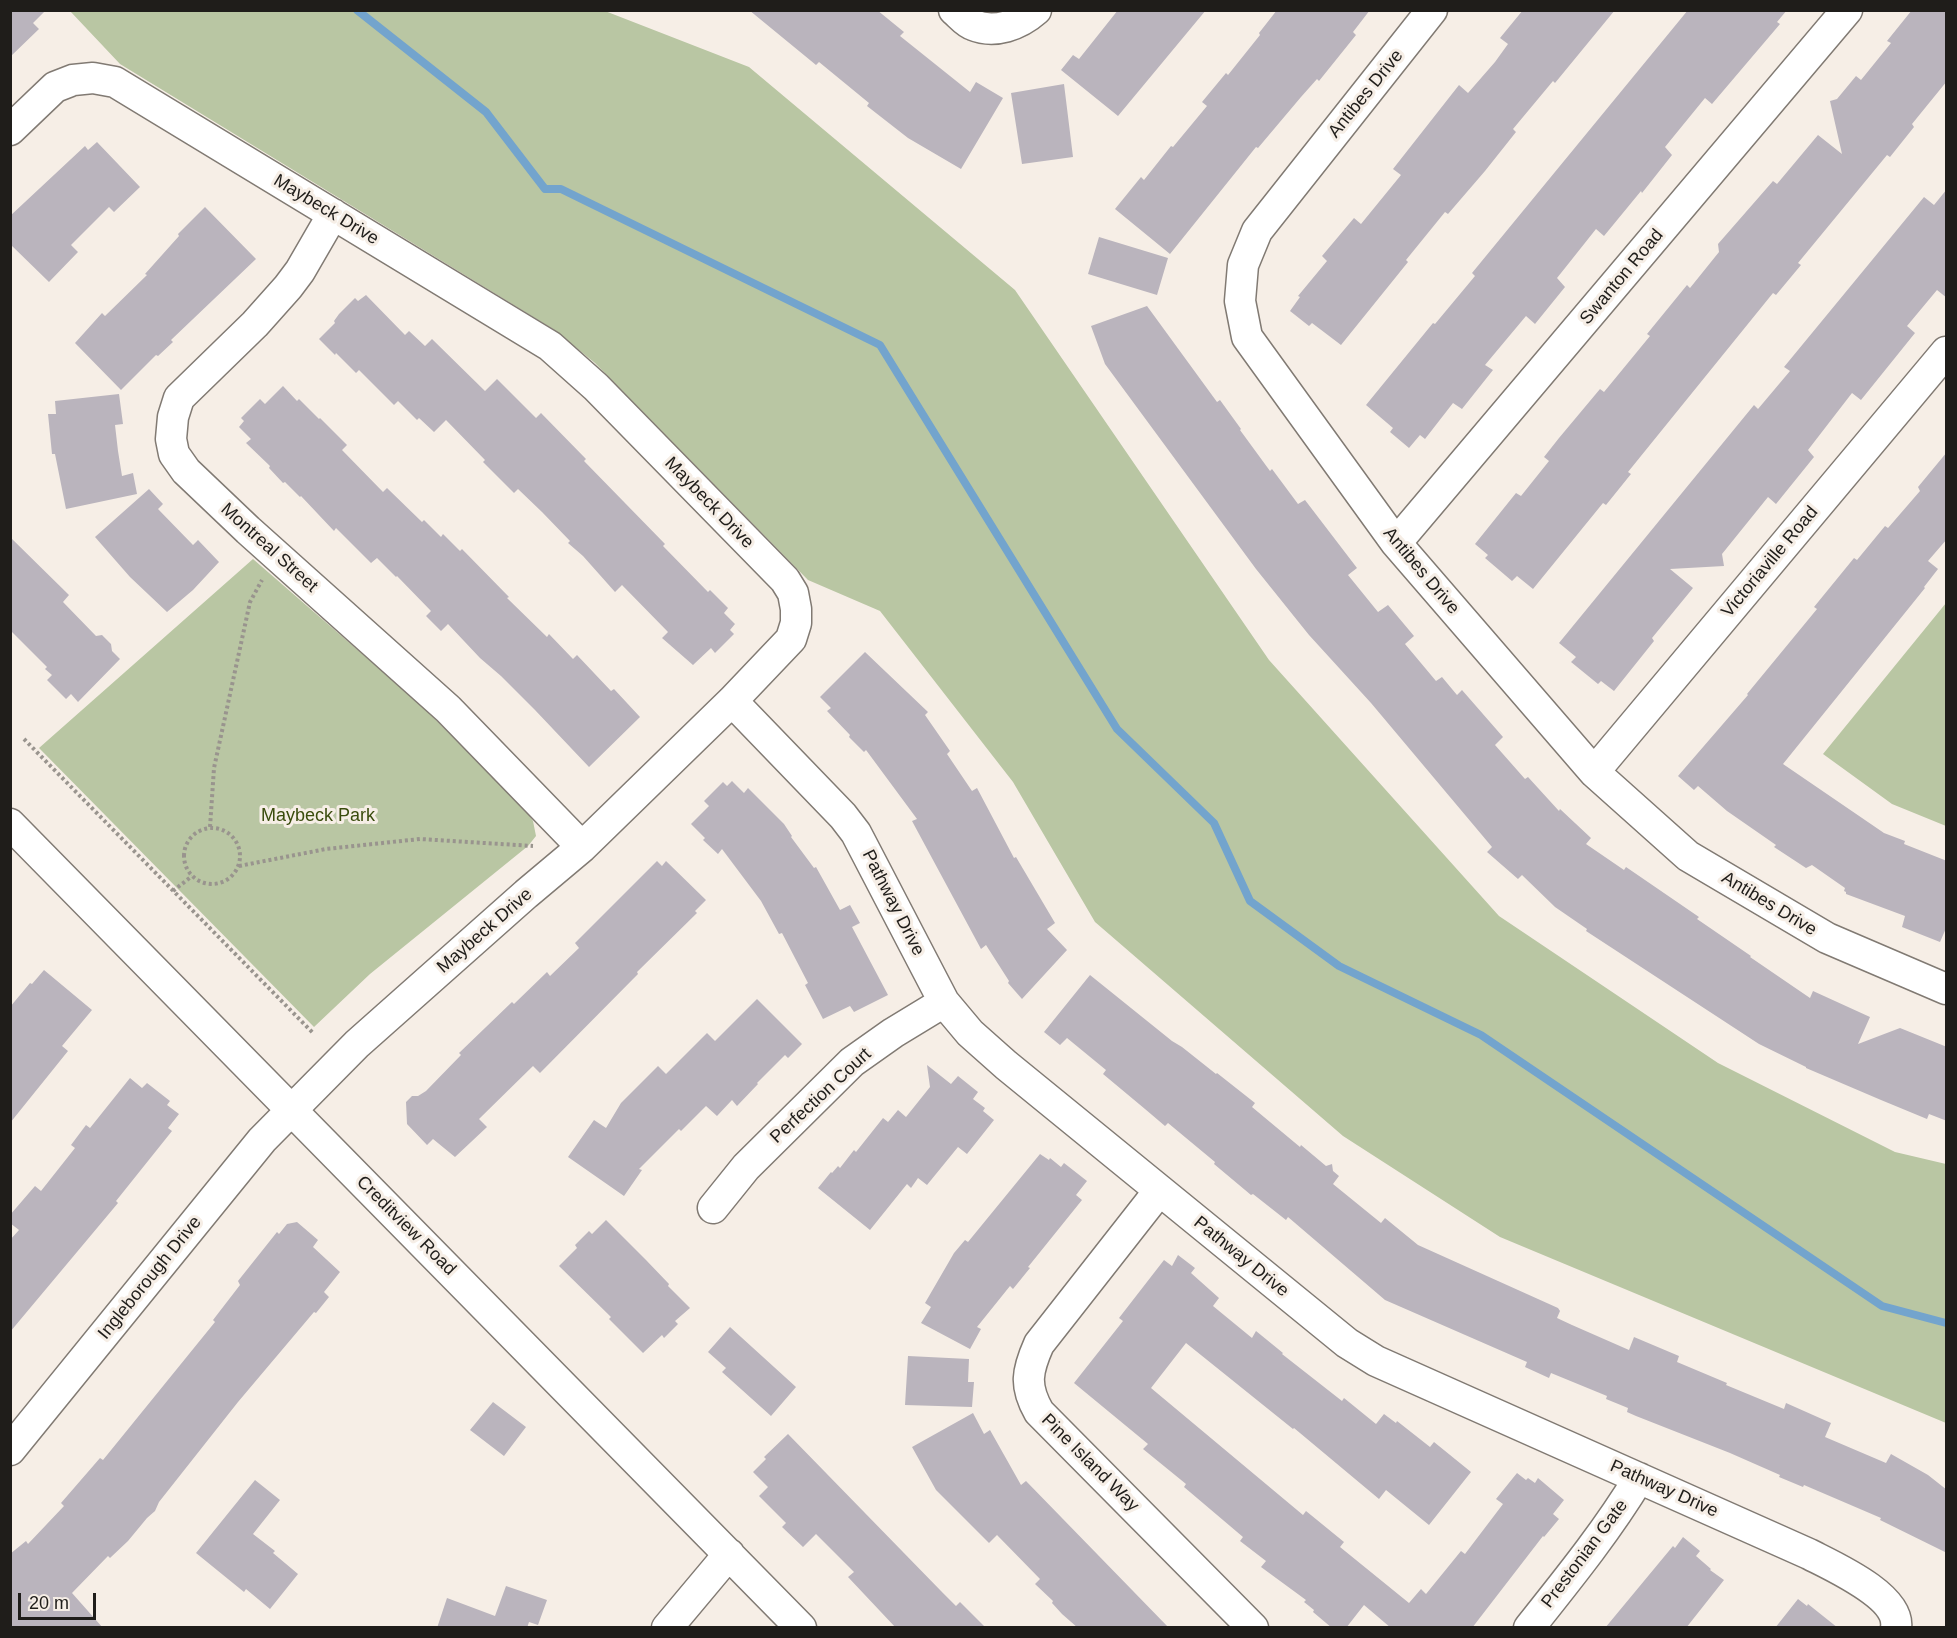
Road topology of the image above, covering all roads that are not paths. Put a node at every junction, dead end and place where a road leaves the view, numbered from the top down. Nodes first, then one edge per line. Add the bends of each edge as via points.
1 (954, 10) edge
2 (1036, 10) edge
3 (1432, 10) edge
4 (1847, 10) edge
5 (10, 130) edge
6 (333, 214) junction
7 (1947, 352) edge
8 (1396, 543) junction
9 (732, 701) junction
10 (1594, 772) junction
11 (10, 824) edge
12 (582, 847) junction
13 (1947, 989) edge
14 (944, 1002) junction
15 (292, 1109) junction
16 (1159, 1191) junction
17 (713, 1208) dead end
18 (10, 1450) edge
19 (1639, 1478) junction
20 (729, 1554) junction
21 (667, 1628) edge
22 (801, 1628) edge
23 (1252, 1628) edge
24 (1528, 1628) edge
25 (1896, 1628) edge

1 - 2 street via 971,25 988,28 1005,27
3 - 8 street, Antibes Drive via 1257,231 1243,265 1240,301 1247,337
4 - 8 street, Swanton Road
5 - 6 street, Maybeck Drive via 55,87 93,78 116,82
6 - 9 street, Maybeck Drive via 550,346 596,387 785,580 796,609 791,639
6 - 12 street, Montreal Street via 288,287 179,398 172,417 174,454 186,471 248,530 448,709
7 - 10 street, Victoriaville Road
8 - 10 street, Antibes Drive
9 - 12 street, Maybeck Drive
9 - 14 street, Pathway Drive via 856,833
10 - 13 street, Antibes Drive via 1688,856 1827,938
11 - 15 street, Creditview Road
12 - 15 street, Maybeck Drive via 357,1044
14 - 16 street, Pathway Drive via 970,1033 1006,1065
14 - 17 street, Perfection Court via 852,1062 746,1167
15 - 18 street, Ingleborough Drive via 262,1140
15 - 20 street, Creditview Road
16 - 19 street, Pathway Drive via 1347,1343 1376,1361
16 - 23 street, Pine Island Way via 1039,1344 1028,1380 1039,1412
19 - 24 street, Prestonian Gate via 1591,1550
19 - 25 street, Pathway Drive via 1851,1576 1888,1604 1897,1621
20 - 21 street
20 - 22 street, Creditview Road

